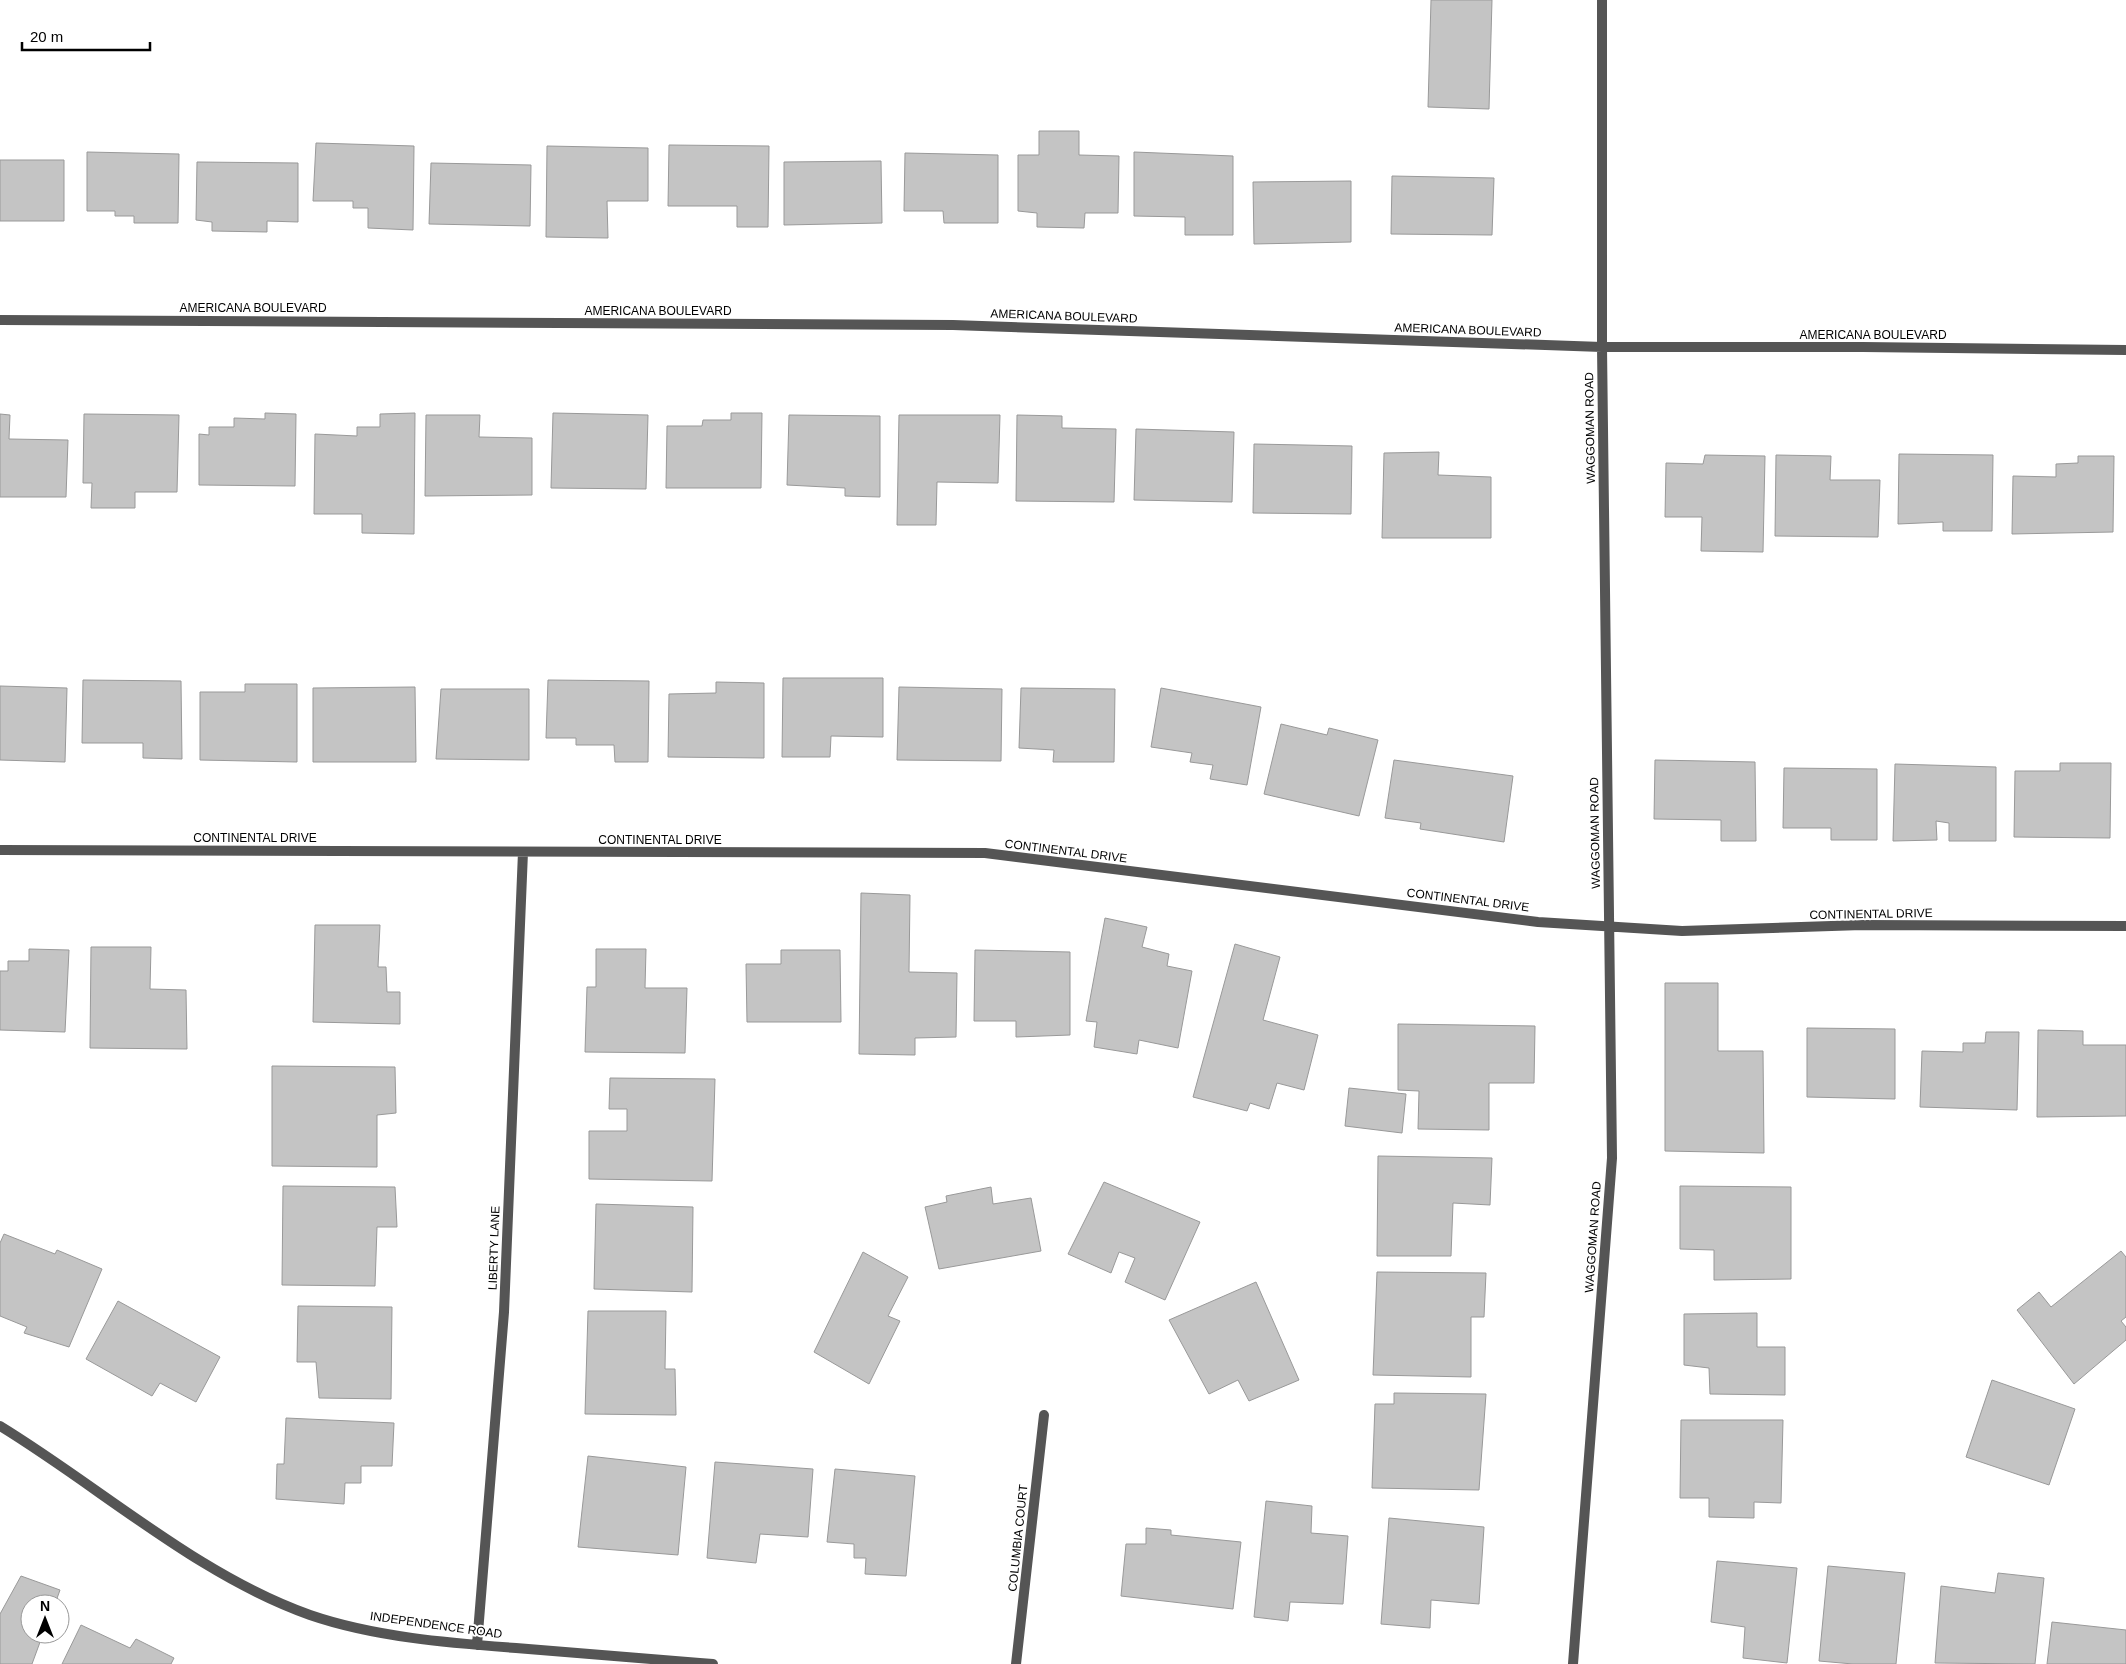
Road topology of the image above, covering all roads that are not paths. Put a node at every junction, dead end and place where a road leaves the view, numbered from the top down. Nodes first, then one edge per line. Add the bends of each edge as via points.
1 (1602, 0) edge
2 (0, 320) edge
3 (1602, 346) junction
4 (2126, 350) edge
5 (0, 850) edge
6 (523, 852) junction
7 (2126, 926) edge
8 (1608, 927) junction
9 (1044, 1415) dead end
10 (0, 1426) edge
11 (476, 1645) junction
12 (713, 1664) edge
13 (1016, 1664) edge
14 (1572, 1664) edge

1 - 3 street, WAGGOMAN ROAD
2 - 3 street, AMERICANA BOULEVARD via 953,325
3 - 4 street, AMERICANA BOULEVARD
3 - 8 street, WAGGOMAN ROAD
5 - 6 street, CONTINENTAL DRIVE
6 - 8 street, CONTINENTAL DRIVE via 985,853 1538,922
6 - 11 street, LIBERTY LANE via 504,1312
7 - 8 street, CONTINENTAL DRIVE via 1862,925 1682,931
8 - 14 street, WAGGOMAN ROAD via 1612,1158
9 - 13 street, COLUMBIA COURT
10 - 11 street, INDEPENDENCE ROAD via 169,1540 265,1596 310,1615 353,1627
11 - 12 street, INDEPENDENCE ROAD

